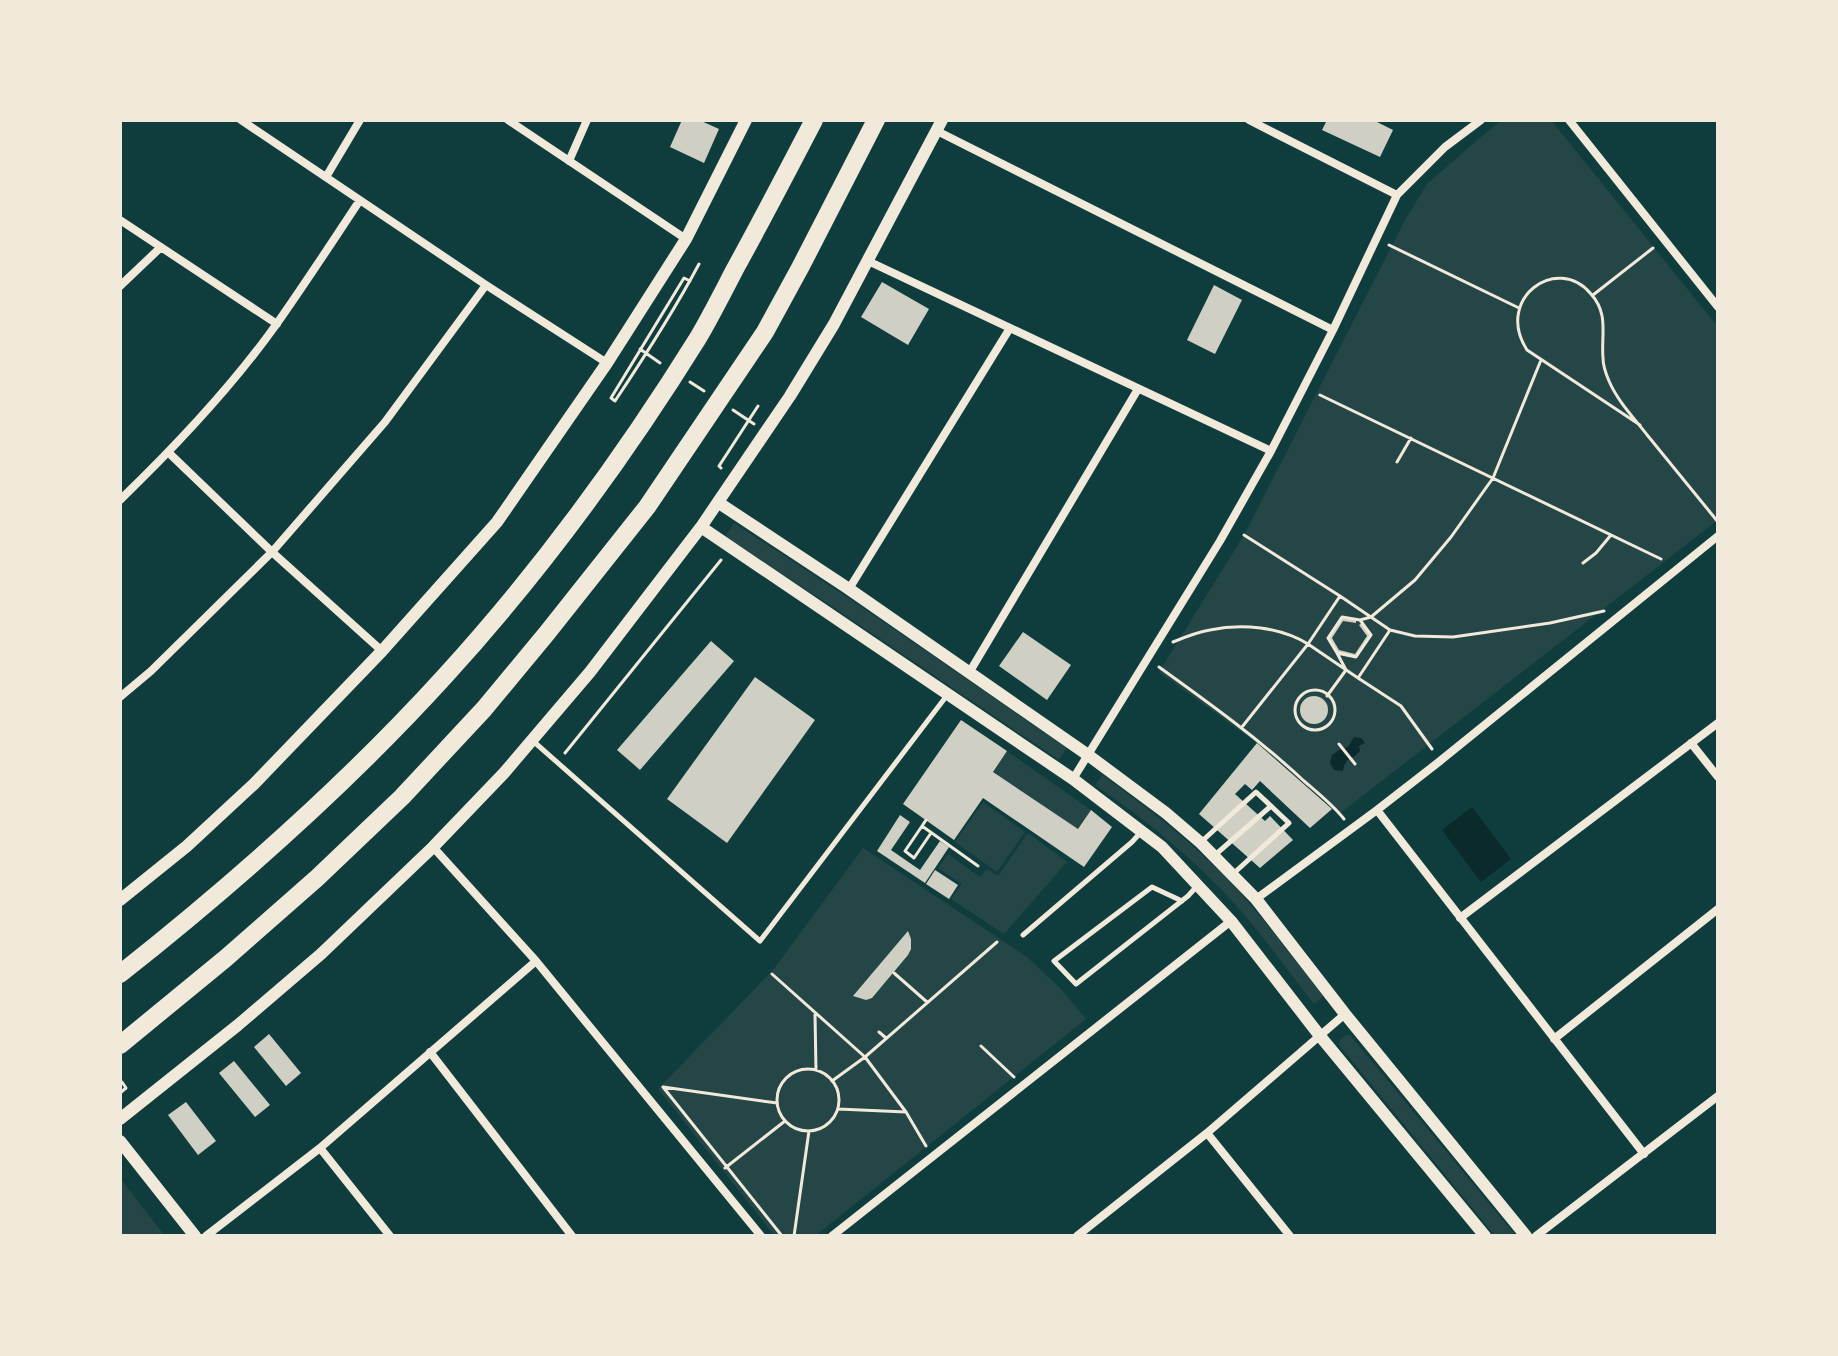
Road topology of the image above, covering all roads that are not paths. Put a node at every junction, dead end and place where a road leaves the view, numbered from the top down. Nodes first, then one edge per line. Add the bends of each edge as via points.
1 (241, 120) edge
2 (360, 120) edge
3 (508, 120) edge
4 (587, 120) edge
5 (746, 120) edge
6 (814, 120) edge
7 (876, 120) edge
8 (1249, 120) edge
9 (1481, 120) edge
10 (1569, 120) edge
11 (939, 125) edge
12 (569, 161) junction
13 (326, 177) junction
14 (1397, 195) junction
15 (360, 200) junction
16 (120, 220) edge
17 (686, 239) junction
18 (160, 248) junction
19 (868, 261) junction
20 (486, 285) junction
21 (120, 286) edge
22 (1718, 307) edge
23 (277, 324) junction
24 (1010, 328) junction
25 (1333, 330) junction
26 (607, 363) junction
27 (1138, 389) junction
28 (1271, 451) junction
29 (169, 453) junction
30 (120, 500) edge
31 (719, 503) junction
32 (701, 527) junction
33 (1716, 542) edge
34 (272, 552) junction
35 (849, 589) junction
36 (382, 651) junction
37 (969, 673) junction
38 (948, 694) junction
39 (120, 697) edge
40 (1718, 723) edge
41 (533, 740) junction
42 (1691, 743) junction
43 (1088, 755) junction
44 (1718, 777) edge
45 (1073, 779) junction
46 (1271, 806) junction
47 (1377, 810) junction
48 (1141, 831) junction
49 (1201, 843) junction
50 (433, 847) junction
51 (1214, 856) junction
52 (1233, 874) junction
53 (1197, 885) junction
54 (1256, 899) junction
55 (120, 900) edge
56 (1182, 901) junction
57 (1718, 909) edge
58 (1460, 918) junction
59 (1231, 921) junction
60 (1023, 935) dead end
61 (536, 961) junction
62 (120, 974) edge
63 (1345, 1014) junction
64 (1320, 1036) junction
65 (1554, 1039) junction
66 (120, 1045) edge
67 (430, 1052) junction
68 (1718, 1096) edge
69 (120, 1119) edge
70 (1207, 1133) junction
71 (120, 1141) edge
72 (320, 1148) junction
73 (1644, 1154) junction
74 (195, 1236) edge
75 (206, 1236) edge
76 (390, 1236) edge
77 (572, 1236) edge
78 (761, 1236) edge
79 (832, 1236) edge
80 (1077, 1236) edge
81 (1290, 1236) edge
82 (1485, 1236) edge
83 (1526, 1236) edge
84 (1536, 1236) edge

1 - 13 street
2 - 13 street
3 - 12 street
4 - 12 street
5 - 17 street
6 - 62 highway via 699,337 599,487 507,605 369,755 193,916
7 - 66 highway via 765,332 647,507 547,633 402,797 317,878
8 - 14 street
9 - 14 street
10 - 22 street
11 - 19 street
11 - 25 street via 962,142
12 - 17 street
13 - 15 street
14 - 25 street
15 - 20 street
15 - 23 street
16 - 18 street
17 - 26 street
18 - 21 street
18 - 23 street
19 - 24 street
19 - 31 street via 790,396
20 - 26 street
20 - 34 street via 385,422
23 - 29 street
24 - 27 street
24 - 35 street
25 - 28 street
26 - 36 street via 497,522
27 - 28 street
27 - 37 street
28 - 43 street
29 - 30 street
29 - 34 street
31 - 32 street
31 - 35 street
32 - 38 street
32 - 41 street
33 - 47 street
34 - 36 street
34 - 39 street
35 - 37 street
36 - 55 street via 254,784
37 - 43 street
38 - 41 lane via 760,941
38 - 45 street
40 - 42 street
41 - 50 street
42 - 44 street
42 - 58 street
43 - 45 street
43 - 49 street
45 - 48 street
46 - 49 lane via 1256,792
46 - 51 lane
46 - 52 lane via 1289,823
47 - 54 street
47 - 58 street
48 - 53 street
48 - 60 lane
49 - 51 street
50 - 61 street
50 - 69 street via 321,954
51 - 52 street
52 - 54 street
53 - 56 lane
53 - 59 street
54 - 63 street
56 - 56 lane via 1076,984 1054,961 1152,887
57 - 65 street
58 - 65 street
59 - 64 street
59 - 79 street
61 - 67 street
61 - 78 street
63 - 64 street
63 - 83 street
64 - 70 street
64 - 82 street
65 - 73 street
67 - 72 street
67 - 77 street
68 - 73 street
70 - 80 street
70 - 81 street
71 - 74 street
72 - 75 street
72 - 76 street
73 - 84 street

